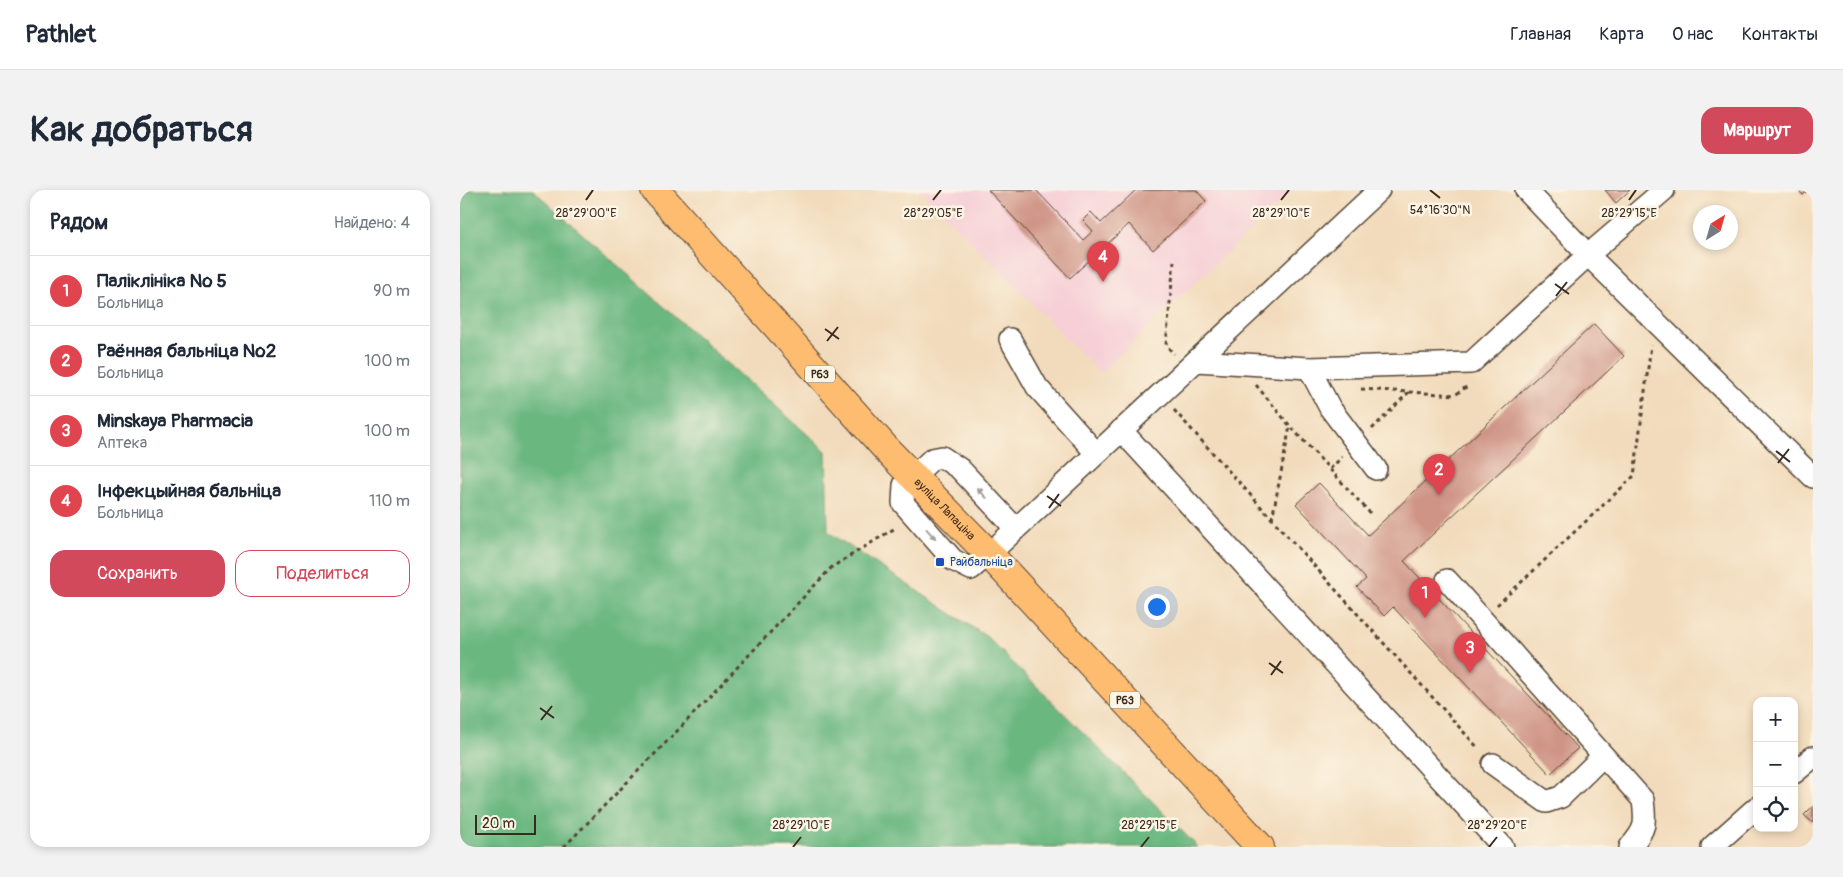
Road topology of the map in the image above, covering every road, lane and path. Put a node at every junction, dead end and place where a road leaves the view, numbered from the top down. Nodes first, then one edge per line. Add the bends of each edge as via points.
1 (655, 190) edge
2 (1379, 190) edge
3 (1526, 190) edge
4 (1664, 190) edge
5 (1588, 256) junction
6 (1174, 261) dead end
7 (1654, 320) junction
8 (1010, 339) dead end
9 (1192, 365) junction
10 (1310, 368) junction
11 (1254, 383) dead end
12 (1168, 404) dead end
13 (1290, 426) junction
14 (1121, 430) junction
15 (1096, 454) junction
16 (1376, 469) dead end
17 (914, 476) junction
18 (1813, 477) edge
19 (1370, 513) dead end
20 (915, 517) junction
21 (1272, 519) junction
22 (1016, 529) junction
23 (989, 554) junction
24 (1447, 580) dead end
25 (1482, 619) junction
26 (1604, 756) junction
27 (1813, 757) edge
28 (1492, 764) joint
29 (1798, 770) edge
30 (1753, 811) edge
31 (564, 847) edge
32 (1260, 847) edge
33 (1503, 847) edge
34 (1630, 847) edge
35 (1712, 847) edge

1 - 17 main road, вуліца Лапаціна / Р63
2 - 9 street
3 - 5 street
4 - 5 street
5 - 7 street
5 - 10 street via 1472,363
6 - 9 path via 1166,345
7 - 18 street
7 - 25 path via 1634,476
8 - 15 street via 1037,387
9 - 10 street
9 - 14 street
10 - 16 street via 1330,408
11 - 13 path
12 - 21 path
13 - 19 path
13 - 21 path
14 - 15 street
14 - 33 street
15 - 22 street
17 - 20 street via 904,485 903,504
22 -> 17 street via 960,469 942,457 932,459
17 - 23 main road, вуліца Лапаціна / Р63
20 -> 23 street via 953,560 971,569
20 - 31 path via 832,567
21 - 28 path
22 - 23 street
23 - 32 main road, вуліца Лапаціна / Р63
24 - 25 street
25 - 26 street
26 - 28 street via 1562,797 1546,802
26 - 34 street via 1643,800 1643,832
27 - 29 street
30 - 35 street

